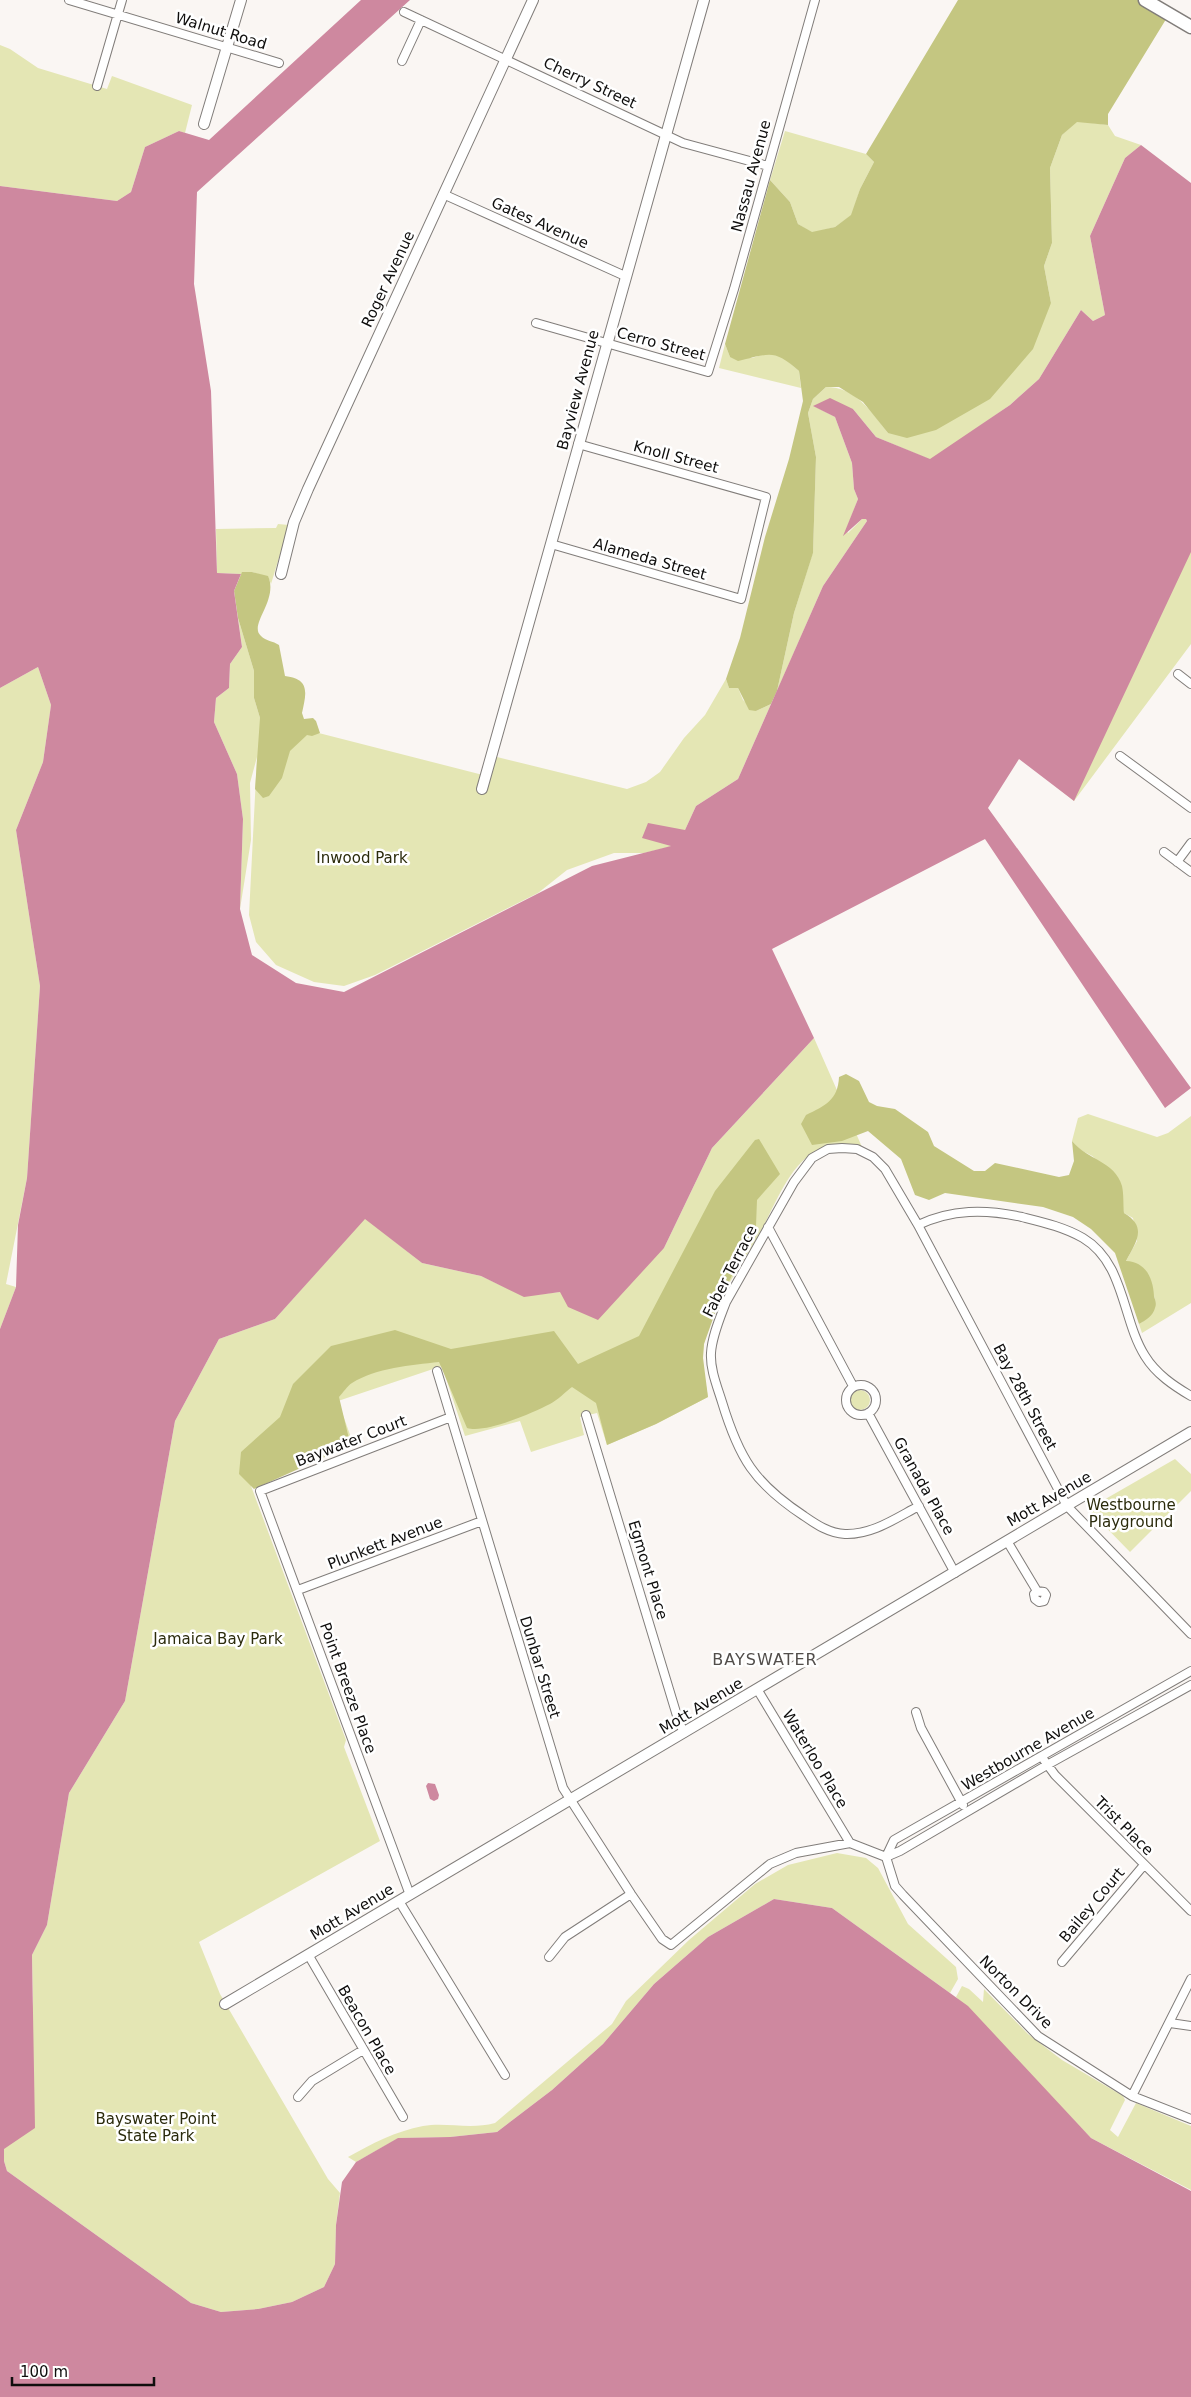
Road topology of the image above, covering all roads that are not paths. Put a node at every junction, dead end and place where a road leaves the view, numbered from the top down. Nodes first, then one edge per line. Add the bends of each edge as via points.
1 (69, 0) edge
2 (122, 0) edge
3 (241, 0) edge
4 (533, 0) edge
5 (704, 0) edge
6 (815, 0) edge
7 (1145, 0) edge
8 (404, 12) dead end
9 (117, 14) junction
10 (421, 20) junction
11 (1191, 26) edge
12 (227, 47) junction
13 (506, 59) junction
14 (402, 61) dead end
15 (280, 63) dead end
16 (97, 86) dead end
17 (204, 124) dead end
18 (665, 132) junction
19 (768, 166) junction
20 (443, 194) junction
21 (625, 276) junction
22 (536, 323) dead end
23 (606, 344) junction
24 (713, 359) joint
25 (578, 444) junction
26 (551, 544) junction
27 (280, 574) dead end
28 (741, 599) joint
29 (1178, 674) dead end
30 (1191, 684) edge
31 (1120, 756) dead end
32 (482, 789) dead end
33 (1191, 808) edge
34 (1191, 843) edge
35 (1164, 852) dead end
36 (1177, 862) junction
37 (1191, 872) edge
38 (864, 1152) joint
39 (918, 1225) junction
40 (768, 1227) junction
41 (437, 1371) dead end
42 (854, 1386) junction
43 (1191, 1396) edge
44 (868, 1413) junction
45 (586, 1415) dead end
46 (451, 1417) junction
47 (1191, 1432) edge
48 (260, 1490) joint
49 (919, 1506) junction
50 (1067, 1506) junction
51 (482, 1521) junction
52 (1007, 1541) junction
53 (955, 1573) junction
54 (298, 1590) junction
55 (1037, 1591) dead end
56 (1191, 1634) edge
57 (1191, 1671) edge
58 (1191, 1685) edge
59 (757, 1689) junction
60 (916, 1712) dead end
61 (684, 1733) junction
62 (1042, 1756) junction
63 (1047, 1765) junction
64 (572, 1800) junction
65 (962, 1802) junction
66 (966, 1811) junction
67 (850, 1843) junction
68 (886, 1857) junction
69 (1144, 1865) junction
70 (631, 1894) junction
71 (410, 1895) junction
72 (399, 1901) junction
73 (1191, 1911) edge
74 (309, 1956) junction
75 (549, 1957) dead end
76 (1062, 1962) dead end
77 (1191, 1979) edge
78 (225, 2004) dead end
79 (1170, 2023) junction
80 (1191, 2026) edge
81 (363, 2050) junction
82 (506, 2075) dead end
83 (1132, 2096) junction
84 (298, 2097) dead end
85 (403, 2116) dead end
86 (1191, 2119) edge

1 - 9 street, Walnut Road
2 - 9 street
3 - 12 street
4 - 13 street, Roger Avenue
5 - 18 street, Bayview Avenue
6 - 19 street, Nassau Avenue
7 - 11 main road
8 - 10 street, Cherry Street
9 - 12 street, Walnut Road
9 - 16 street
10 - 13 street, Cherry Street
10 - 14 street
12 - 15 street, Walnut Road
12 - 17 street
13 - 18 street, Cherry Street
13 - 20 street, Roger Avenue
18 - 19 street, Cherry Street via 683,142
18 - 21 street, Bayview Avenue
19 - 24 street, Nassau Avenue
20 - 21 street, Gates Avenue
20 - 27 street, Roger Avenue via 308,488 294,522
21 - 23 street, Bayview Avenue
22 - 23 street, Cerro Street
23 - 24 street, Cerro Street via 708,372
23 - 25 street, Bayview Avenue
25 - 26 street, Bayview Avenue
25 - 28 street, Knoll Street via 766,497
26 - 28 street, Alameda Street
26 - 32 street, Bayview Avenue
29 - 30 street
31 - 33 street
34 - 36 street
35 - 36 street
36 - 37 street
38 - 39 street, Bay 28th Street via 885,1169
38 - 40 street, Faber Terrace via 842,1148 828,1149 815,1155 798,1176
39 - 43 street via 948,1214 972,1210 1059,1227 1083,1238 1106,1259 1144,1355 1156,1370
39 - 50 street, Bay 28th Street
40 - 42 street
40 - 49 street, Faber Terrace via 726,1302 711,1352 717,1387 741,1453 754,1474 782,1501 832,1532 869,1530
41 - 46 street, Dunbar Street
42 - 44 street via 864,1385 873,1390 875,1405
42 - 44 street via 845,1398 847,1407 859,1415
44 - 49 street, Granada Place
45 - 61 street, Egmont Place
46 - 48 street, Baywater Court
46 - 51 street, Dunbar Street
47 - 50 street, Mott Avenue
48 - 54 street, Point Breeze Place
49 - 53 street, Granada Place
50 - 52 street, Mott Avenue
50 - 56 street, Bay 28th Street
51 - 54 street, Plunkett Avenue
51 - 64 street, Dunbar Street via 562,1788
52 - 53 street, Mott Avenue
52 - 55 street
53 - 59 street, Mott Avenue
54 - 71 street, Point Breeze Place
57 - 62 street, Westbourne Avenue
58 - 63 street, Westbourne Avenue
59 - 61 street, Mott Avenue
59 - 67 street, Waterloo Place
60 - 65 street via 921,1728
61 - 64 street, Mott Avenue
62 - 63 street, Trist Place
62 - 65 street, Westbourne Avenue
63 - 66 street, Westbourne Avenue
63 - 69 street, Trist Place
64 - 70 street, Dunbar Street
64 - 71 street, Mott Avenue
65 - 66 street
65 - 68 street, Westbourne Avenue via 894,1840
66 - 68 street, Westbourne Avenue
67 - 68 street
67 - 70 street, Dunbar Street via 796,1853 770,1864 671,1945 662,1939
68 - 83 street, Norton Drive via 895,1886 1038,2036
69 - 73 street, Trist Place
69 - 76 street, Bailey Court
70 - 75 street via 565,1937
71 - 72 street, Mott Avenue
72 - 74 street, Mott Avenue
72 - 82 street
74 - 78 street, Mott Avenue
74 - 81 street, Beacon Place
77 - 79 street
79 - 80 street
79 - 83 street
81 - 84 street via 312,2081
81 - 85 street, Beacon Place
83 - 86 street, Norton Drive

